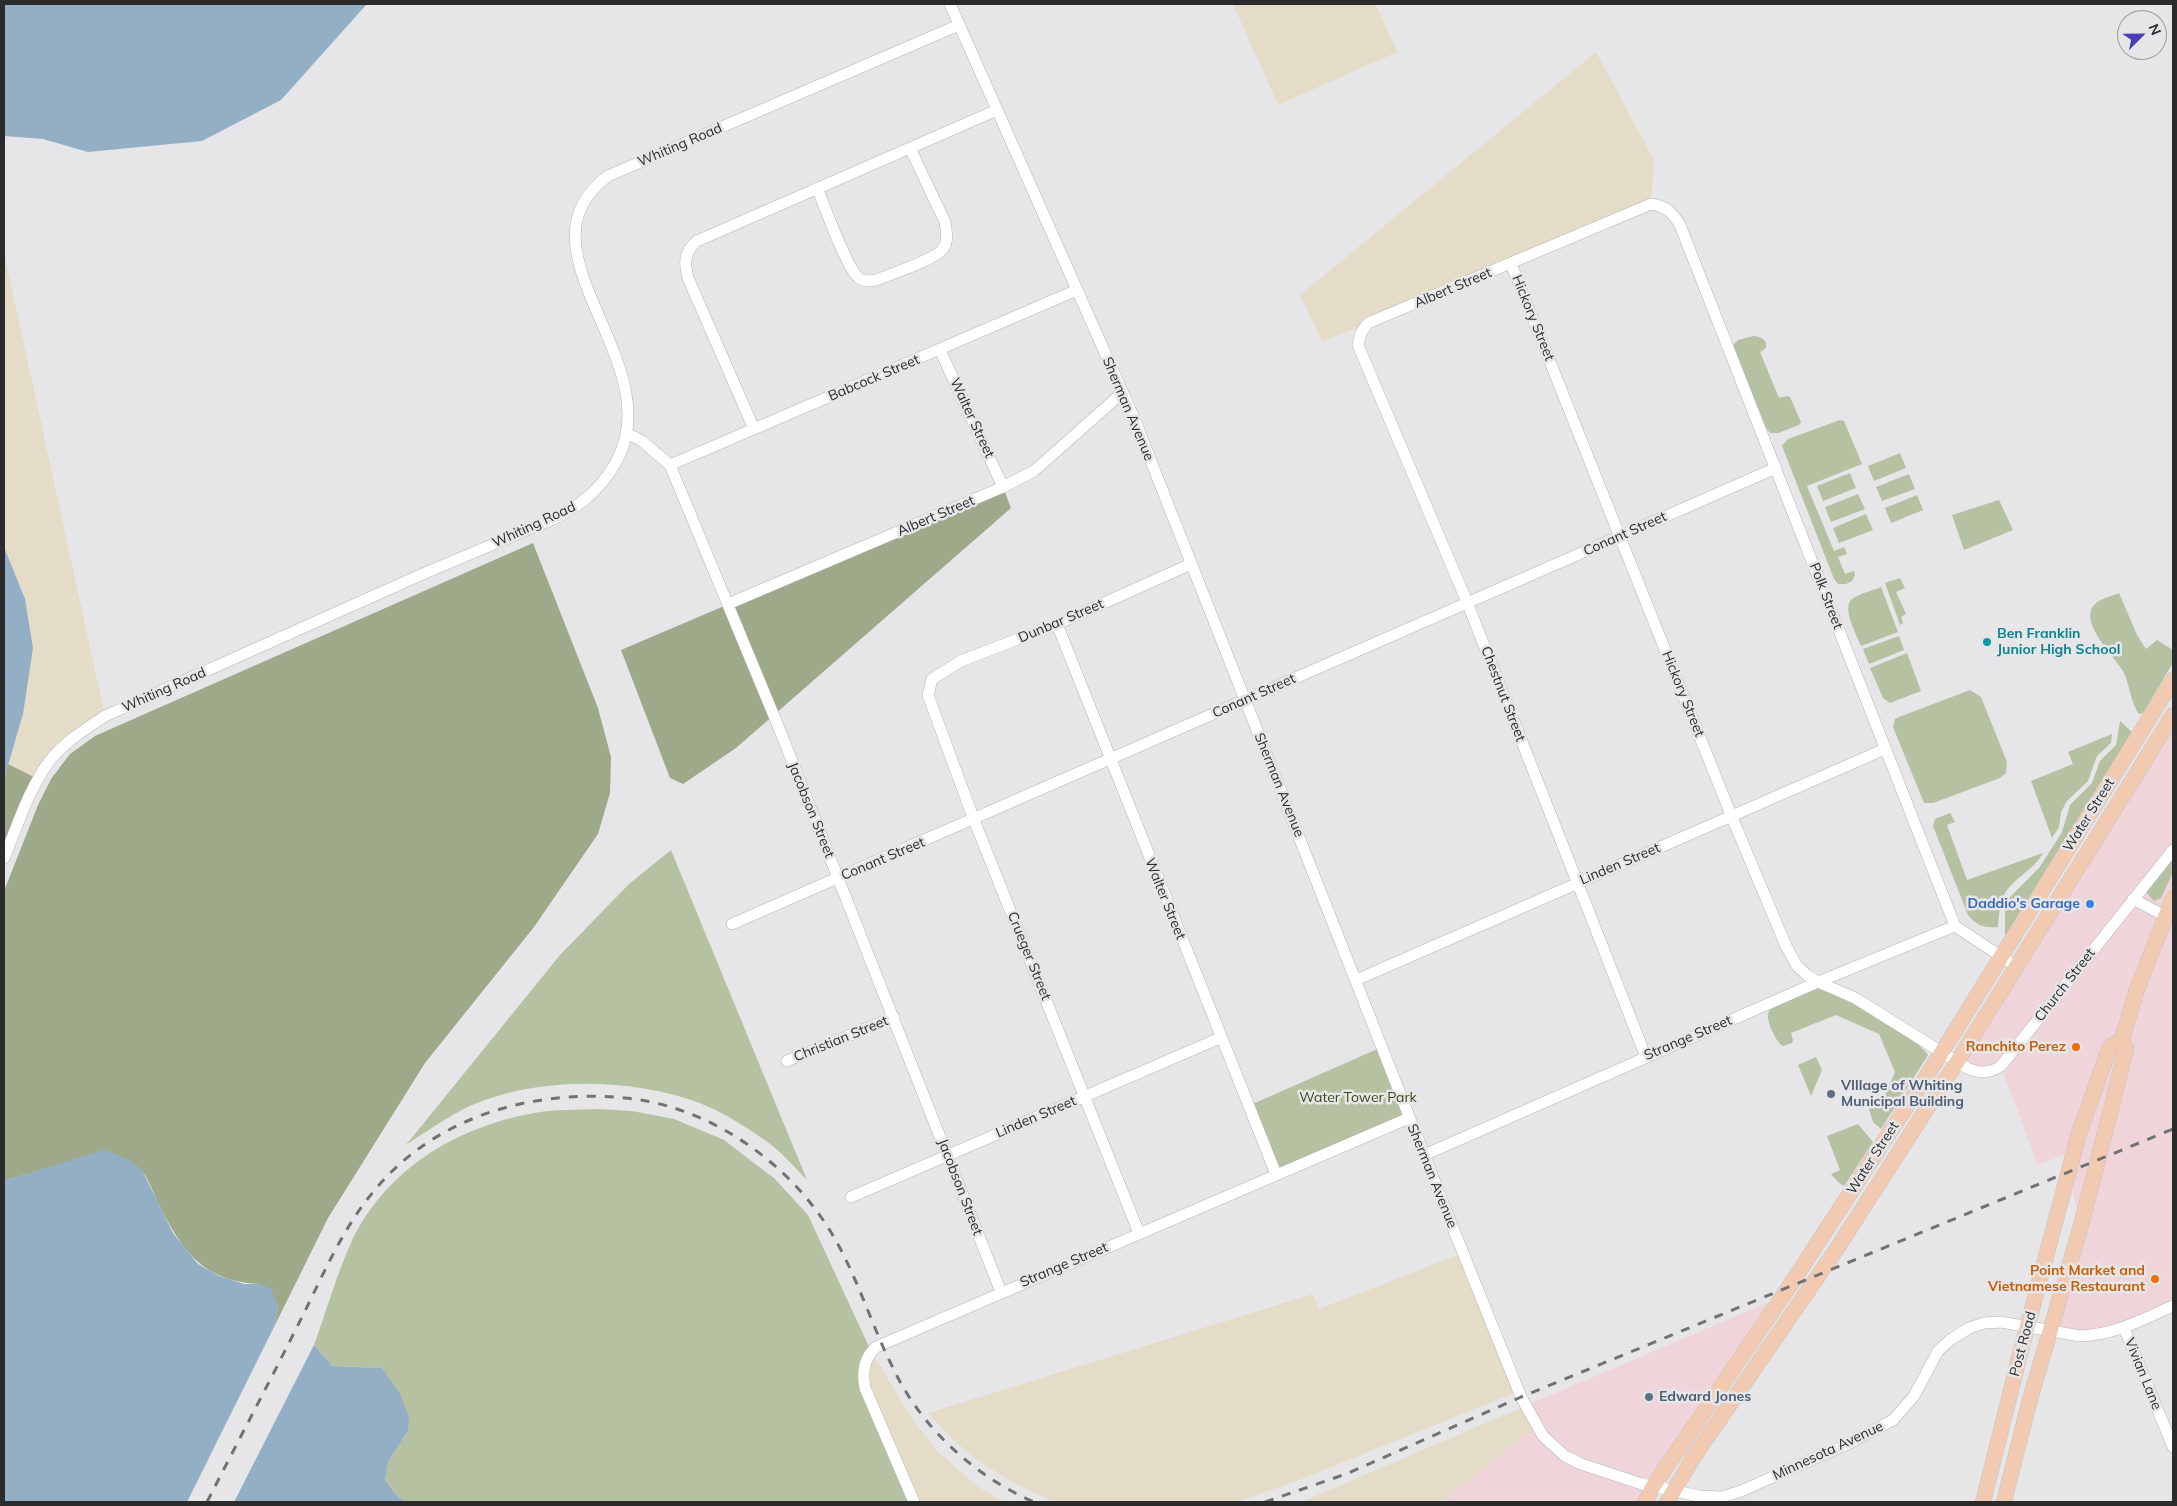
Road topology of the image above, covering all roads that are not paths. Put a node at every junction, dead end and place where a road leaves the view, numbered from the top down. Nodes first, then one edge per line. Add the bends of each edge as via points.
1 (950, 4) edge
2 (959, 25) junction
3 (997, 110) junction
4 (910, 148) junction
5 (817, 188) junction
6 (1659, 205) joint
7 (1511, 264) junction
8 (1077, 290) junction
9 (1361, 333) joint
10 (940, 350) junction
11 (1122, 393) junction
12 (754, 429) junction
13 (626, 434) junction
14 (670, 465) junction
15 (1776, 468) junction
16 (1003, 487) junction
17 (1621, 537) junction
18 (1191, 564) junction
19 (1467, 602) junction
20 (728, 604) junction
21 (1057, 624) junction
22 (932, 679) joint
23 (2173, 680) edge
24 (1245, 701) junction
25 (2173, 716) edge
26 (1885, 749) junction
27 (1110, 760) junction
28 (1731, 815) junction
29 (974, 820) junction
30 (2173, 850) edge
31 (4, 858) edge
32 (838, 878) junction
33 (1576, 883) junction
34 (2173, 898) edge
35 (2133, 899) junction
36 (2165, 916) junction
37 (732, 924) dead end
38 (1955, 926) junction
39 (2001, 958) junction
40 (2017, 967) junction
41 (1356, 980) junction
42 (1818, 982) junction
43 (894, 1017) junction
44 (1220, 1038) junction
45 (2122, 1038) junction
46 (1942, 1052) junction
47 (1646, 1057) junction
48 (788, 1061) dead end
49 (1957, 1062) junction
50 (1085, 1096) junction
51 (1409, 1118) junction
52 (1424, 1154) junction
53 (948, 1155) junction
54 (1276, 1174) junction
55 (851, 1197) dead end
56 (1139, 1233) junction
57 (1001, 1292) junction
58 (2173, 1306) edge
59 (2028, 1326) junction
60 (2124, 1328) junction
61 (2049, 1330) junction
62 (2173, 1447) edge
63 (1654, 1485) junction
64 (1670, 1496) edge
65 (914, 1502) edge
66 (1645, 1502) edge
67 (1983, 1502) edge
68 (2004, 1502) edge

1 - 2 street, Sherman Avenue
2 - 3 street, Sherman Avenue
2 - 13 street, Whiting Road via 608,176 591,192 578,211 574,246 623,376 627,401
3 - 4 street
3 - 8 street, Sherman Avenue
4 - 5 street
4 - 5 street via 947,232 943,249 931,258 876,280 860,279 848,262
5 - 12 street via 697,241 688,248 685,257 688,278
6 - 7 street, Albert Street via 1651,204
6 - 15 street, Polk Street via 1672,212 1680,225
7 - 9 street, Albert Street via 1368,323
7 - 17 street, Hickory Street
8 - 10 street, Babcock Street
8 - 11 street, Sherman Avenue
9 - 19 street, Chestnut Street via 1358,345
10 - 12 street, Babcock Street
10 - 16 street, Walter Street
11 - 16 street, Albert Street via 1034,471
11 - 18 street, Sherman Avenue
12 - 14 street, Babcock Street
13 - 14 street, Jacobson Street via 642,441
13 - 31 street, Whiting Road via 619,457 603,482 568,512 105,716 84,730 58,752 38,779
14 - 20 street, Jacobson Street
15 - 17 street, Conant Street
15 - 26 street, Polk Street
16 - 20 street, Albert Street
17 - 19 street, Conant Street
17 - 28 street, Hickory Street
18 - 21 street, Dunbar Street
18 - 24 street, Sherman Avenue
19 - 24 street, Conant Street
19 - 33 street, Chestnut Street
20 - 32 street, Jacobson Street
21 - 22 street, Dunbar Street via 961,662
21 - 27 street, Walter Street
22 - 29 street, Crueger Street via 928,695 932,710
23 - 39 main road, Water Street
24 - 27 street, Conant Street
24 - 41 street, Sherman Avenue
25 - 40 main road, Water Street
26 - 28 street, Linden Street
26 - 38 street, Polk Street
27 - 29 street, Conant Street
27 - 44 street, Walter Street
28 - 33 street, Linden Street
28 - 42 street, Hickory Street via 1786,946 1797,966
29 - 32 street, Conant Street
29 - 50 street, Crueger Street
30 - 35 street, Church Street
32 - 37 street, Conant Street
32 - 43 street, Jacobson Street
33 - 41 street, Linden Street
33 - 47 street, Chestnut Street
34 - 36 main road
35 - 36 street
35 - 49 street, Church Street via 2000,1066 1981,1072
36 - 45 main road
38 - 39 street
38 - 42 street, Strange Street
39 - 40 street
39 - 46 main road, Water Street
40 - 49 main road, Water Street
41 - 51 street, Sherman Avenue
42 - 46 street, Hickory Street via 1854,998
42 - 47 street, Strange Street
43 - 48 street, Christian Street
43 - 53 street, Jacobson Street
44 - 50 street, Linden Street
44 - 54 street, Walter Street
45 - 59 main road, Post Road via 2110,1047 2090,1099
45 - 61 main road, Post Road via 2126,1049 2080,1229
46 - 49 street, Church Street
46 - 63 main road, Water Street via 1789,1287
47 - 52 street, Strange Street
49 - 64 main road, Water Street via 1821,1274
50 - 53 street, Linden Street
50 - 56 street, Crueger Street
51 - 52 street, Sherman Avenue
51 - 54 street, Strange Street
52 - 63 street, Sherman Avenue via 1521,1397 1536,1426 1565,1456 1642,1484
53 - 55 street, Linden Street
53 - 57 street, Jacobson Street
54 - 56 street, Strange Street
56 - 57 street, Strange Street
57 - 65 street, Strange Street via 882,1343 868,1356 863,1378 867,1396
58 - 60 street, Minnesota Avenue
59 - 61 street, Minnesota Avenue
59 - 64 street, Minnesota Avenue via 1992,1322 1960,1334 1938,1351 1914,1396 1901,1412 1885,1425 1850,1443 1730,1494
59 - 67 main road, Post Road
60 - 61 street, Minnesota Avenue via 2094,1336
60 - 62 street, Vivian Lane
61 - 68 main road, Post Road
63 - 64 street, Sherman Avenue
63 - 66 main road, Water Street

